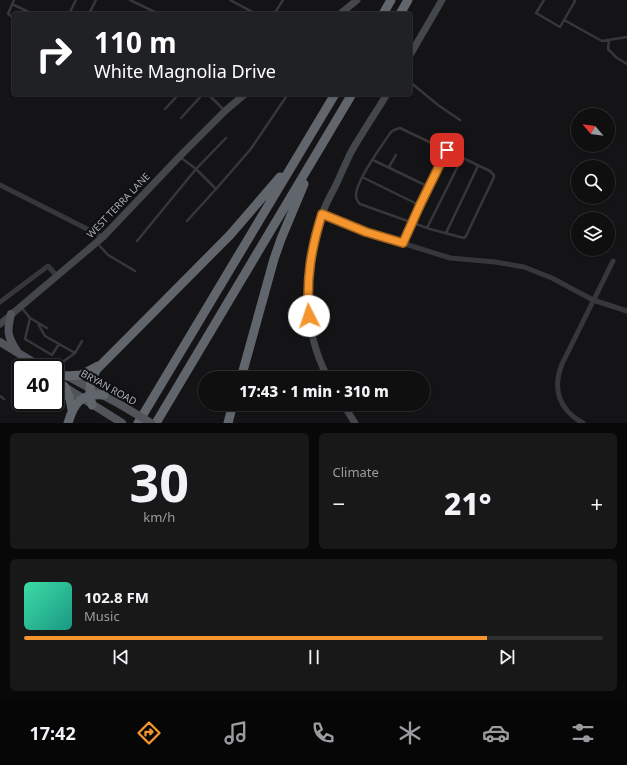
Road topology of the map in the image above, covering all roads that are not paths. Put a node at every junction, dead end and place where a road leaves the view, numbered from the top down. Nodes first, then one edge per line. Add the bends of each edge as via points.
1 (14, 0) edge
2 (76, 0) edge
3 (96, 0) edge
4 (130, 0) edge
5 (230, 0) edge
6 (283, 0) edge
7 (357, 0) edge
8 (391, 0) edge
9 (408, 0) edge
10 (442, 0) edge
11 (544, 0) edge
12 (574, 0) edge
13 (12, 4) junction
14 (29, 12) edge
15 (70, 12) edge
16 (90, 12) edge
17 (155, 12) edge
18 (252, 12) edge
19 (275, 12) edge
20 (342, 12) edge
21 (384, 12) edge
22 (401, 12) edge
23 (12, 17) edge
24 (564, 20) junction
25 (627, 37) edge
26 (609, 40) junction
27 (412, 52) edge
28 (627, 64) edge
29 (412, 84) edge
30 (177, 96) edge
31 (202, 96) edge
32 (210, 96) edge
33 (243, 96) edge
34 (334, 96) edge
35 (351, 96) edge
36 (386, 96) edge
37 (286, 97) dead end
38 (165, 109) dead end
39 (225, 111) junction
40 (181, 118) dead end
41 (460, 120) dead end
42 (226, 138) dead end
43 (303, 148) junction
44 (447, 150) junction
45 (396, 155) dead end
46 (180, 156) junction
47 (462, 158) junction
48 (373, 160) junction
49 (312, 162) junction
50 (478, 166) junction
51 (389, 167) junction
52 (196, 169) junction
53 (362, 177) junction
54 (0, 186) edge
55 (428, 186) junction
56 (216, 189) junction
57 (420, 205) junction
58 (322, 214) junction
59 (187, 220) dead end
60 (412, 222) junction
61 (427, 228) junction
62 (446, 233) junction
63 (103, 237) junction
64 (137, 241) dead end
65 (96, 243) junction
66 (403, 243) junction
67 (613, 261) dead end
68 (135, 272) dead end
69 (57, 276) junction
70 (593, 300) junction
71 (0, 302) edge
72 (21, 306) junction
73 (627, 311) edge
74 (11, 314) junction
75 (30, 318) junction
76 (37, 322) junction
77 (0, 324) edge
78 (47, 328) dead end
79 (82, 341) dead end
80 (0, 342) edge
81 (59, 344) junction
82 (0, 347) edge
83 (18, 353) junction
84 (75, 353) junction
85 (28, 359) edge
86 (64, 361) dead end
87 (101, 364) junction
88 (243, 371) edge
89 (325, 371) edge
90 (64, 375) edge
91 (67, 376) junction
92 (64, 386) joint
93 (87, 394) junction
94 (0, 396) edge
95 (104, 396) joint
96 (4, 399) dead end
97 (92, 405) joint
98 (72, 410) junction
99 (231, 411) edge
100 (347, 411) edge
101 (68, 423) edge
102 (122, 423) edge
103 (138, 423) edge
104 (151, 423) edge
105 (156, 423) edge
106 (228, 423) edge
107 (355, 423) edge
108 (583, 423) edge

1 - 13 lane
2 - 15 lane
3 - 16 lane
4 - 17 lane
5 - 18 lane
6 - 19 lane
7 - 20 street
8 - 21 highway
9 - 22 highway
10 - 27 street
11 - 24 lane via 536,13 560,27
12 - 24 lane
13 - 14 lane
13 - 23 lane via 8,14
24 - 26 lane via 602,41
25 - 26 lane
26 - 28 lane via 608,49
29 - 41 lane
30 - 38 lane
31 - 40 lane
32 - 39 lane
33 - 39 street, WEST TERRA LANE
34 - 43 highway
35 - 49 highway
36 - 58 street via 351,154
37 - 56 lane via 250,150
39 - 46 street, WEST TERRA LANE
42 - 52 lane
43 - 87 highway via 230,235
43 - 103 highway
44 - 47 lane
44 - 48 lane via 406,130 397,129 390,132
44 - 55 lane
45 - 51 lane
46 - 52 lane
46 - 63 street, WEST TERRA LANE
47 - 50 lane
47 - 61 lane
48 - 51 lane
48 - 53 lane
49 - 88 highway via 276,252
49 - 105 highway
50 - 62 lane
50 - 62 lane via 490,171 494,178 466,236 464,238
51 - 55 lane
52 - 56 lane
52 - 64 lane
53 - 57 lane
53 - 60 lane via 356,191 360,204
54 - 63 street
55 - 57 lane
56 - 59 lane
57 - 60 lane
58 - 66 street via 366,232
58 - 89 street via 310,258 308,302 313,339
60 - 61 lane
60 - 66 lane
61 - 62 lane
63 - 65 street, WEST TERRA LANE
65 - 68 lane via 108,255
65 - 69 street, WEST TERRA LANE
66 - 70 street via 450,258 524,267 552,278
67 - 70 street
69 - 71 street via 48,266
69 - 72 street, WEST TERRA LANE
70 - 73 street
70 - 108 street via 562,364 557,382 563,405 571,415
72 - 74 street, WEST TERRA LANE
72 - 75 lane
74 - 77 street, WEST TERRA LANE
74 - 83 main road via 8,336
75 - 76 lane
75 - 81 lane via 25,339 52,356
76 - 78 lane
76 - 81 lane via 44,336
79 - 84 lane
80 - 83 main road
81 - 84 lane
82 - 83 main road
83 - 85 main road
84 - 86 lane
87 - 91 highway via 81,374
87 - 93 highway via 92,378
90 - 91 main road, BRYAN ROAD
91 - 93 main road, BRYAN ROAD
92 - 93 main road
92 - 98 highway
93 - 95 highway
93 - 97 highway
93 - 98 highway
94 - 96 lane
95 - 104 main road, BRYAN ROAD, bridge
97 - 102 main road
98 - 101 highway
99 - 106 highway
100 - 107 street

